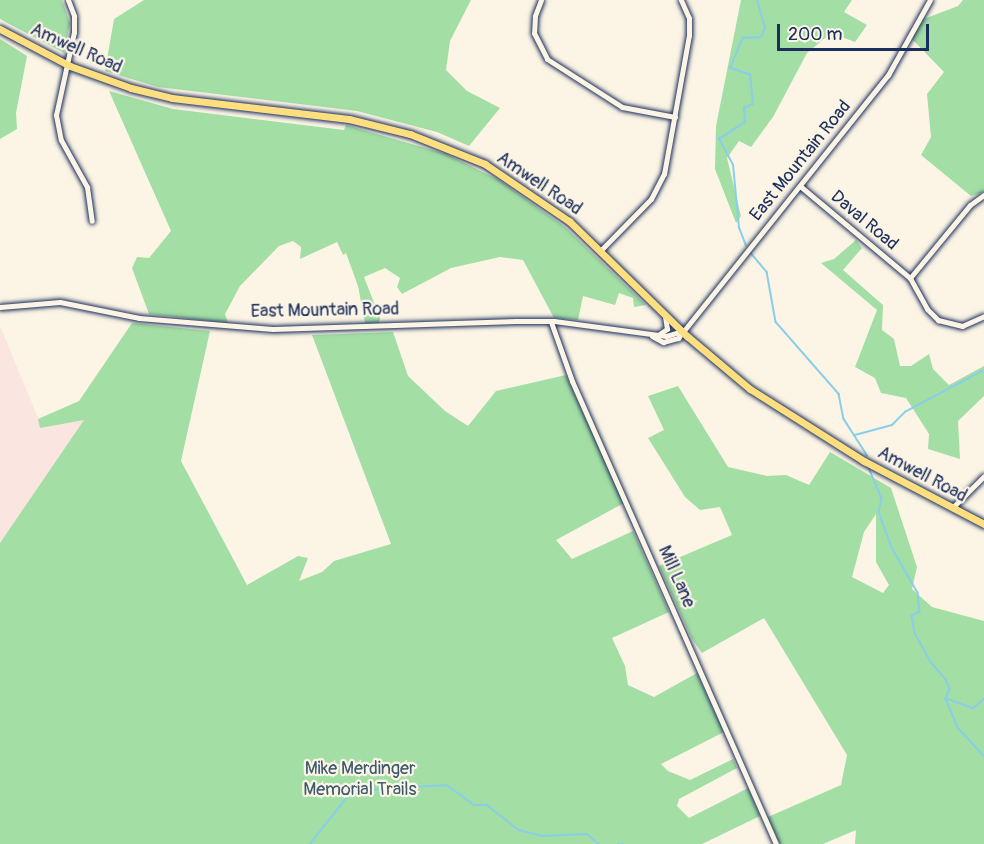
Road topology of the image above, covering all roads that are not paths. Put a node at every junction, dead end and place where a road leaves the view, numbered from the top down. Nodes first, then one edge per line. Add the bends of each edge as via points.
1 (68, 0) edge
2 (541, 0) edge
3 (681, 0) edge
4 (930, 0) edge
5 (0, 29) edge
6 (66, 65) junction
7 (675, 117) junction
8 (800, 186) junction
9 (984, 195) edge
10 (92, 221) dead end
11 (601, 250) junction
12 (910, 278) junction
13 (0, 307) edge
14 (664, 313) junction
15 (984, 316) edge
16 (550, 322) junction
17 (682, 331) junction
18 (654, 335) junction
19 (984, 476) edge
20 (952, 508) junction
21 (984, 524) edge
22 (776, 844) edge

1 - 6 street via 74,24
2 - 7 street via 534,33 548,59 622,106
3 - 7 street via 689,25
4 - 8 street, East Mountain Road via 888,75
5 - 6 main road, Amwell Road
6 - 10 street via 57,107 58,127 87,187
6 - 11 main road, Amwell Road via 148,93 349,119 434,142 484,164 529,191
7 - 11 street via 660,185
8 - 12 street, Daval Road
8 - 17 street, East Mountain Road
9 - 12 street via 970,205
11 - 14 main road, Amwell Road
12 - 15 street, Daval Road via 927,309 938,320 962,326
13 - 16 street, East Mountain Road via 60,302 140,318 273,329
14 - 17 main road, Amwell Road
14 - 18 street via 667,329
16 - 18 street, East Mountain Road
16 - 22 street, Mill Lane
17 - 18 street, East Mountain Road via 670,342
17 - 20 main road, Amwell Road via 734,376 789,414 864,461
19 - 20 street
20 - 21 main road, Amwell Road

